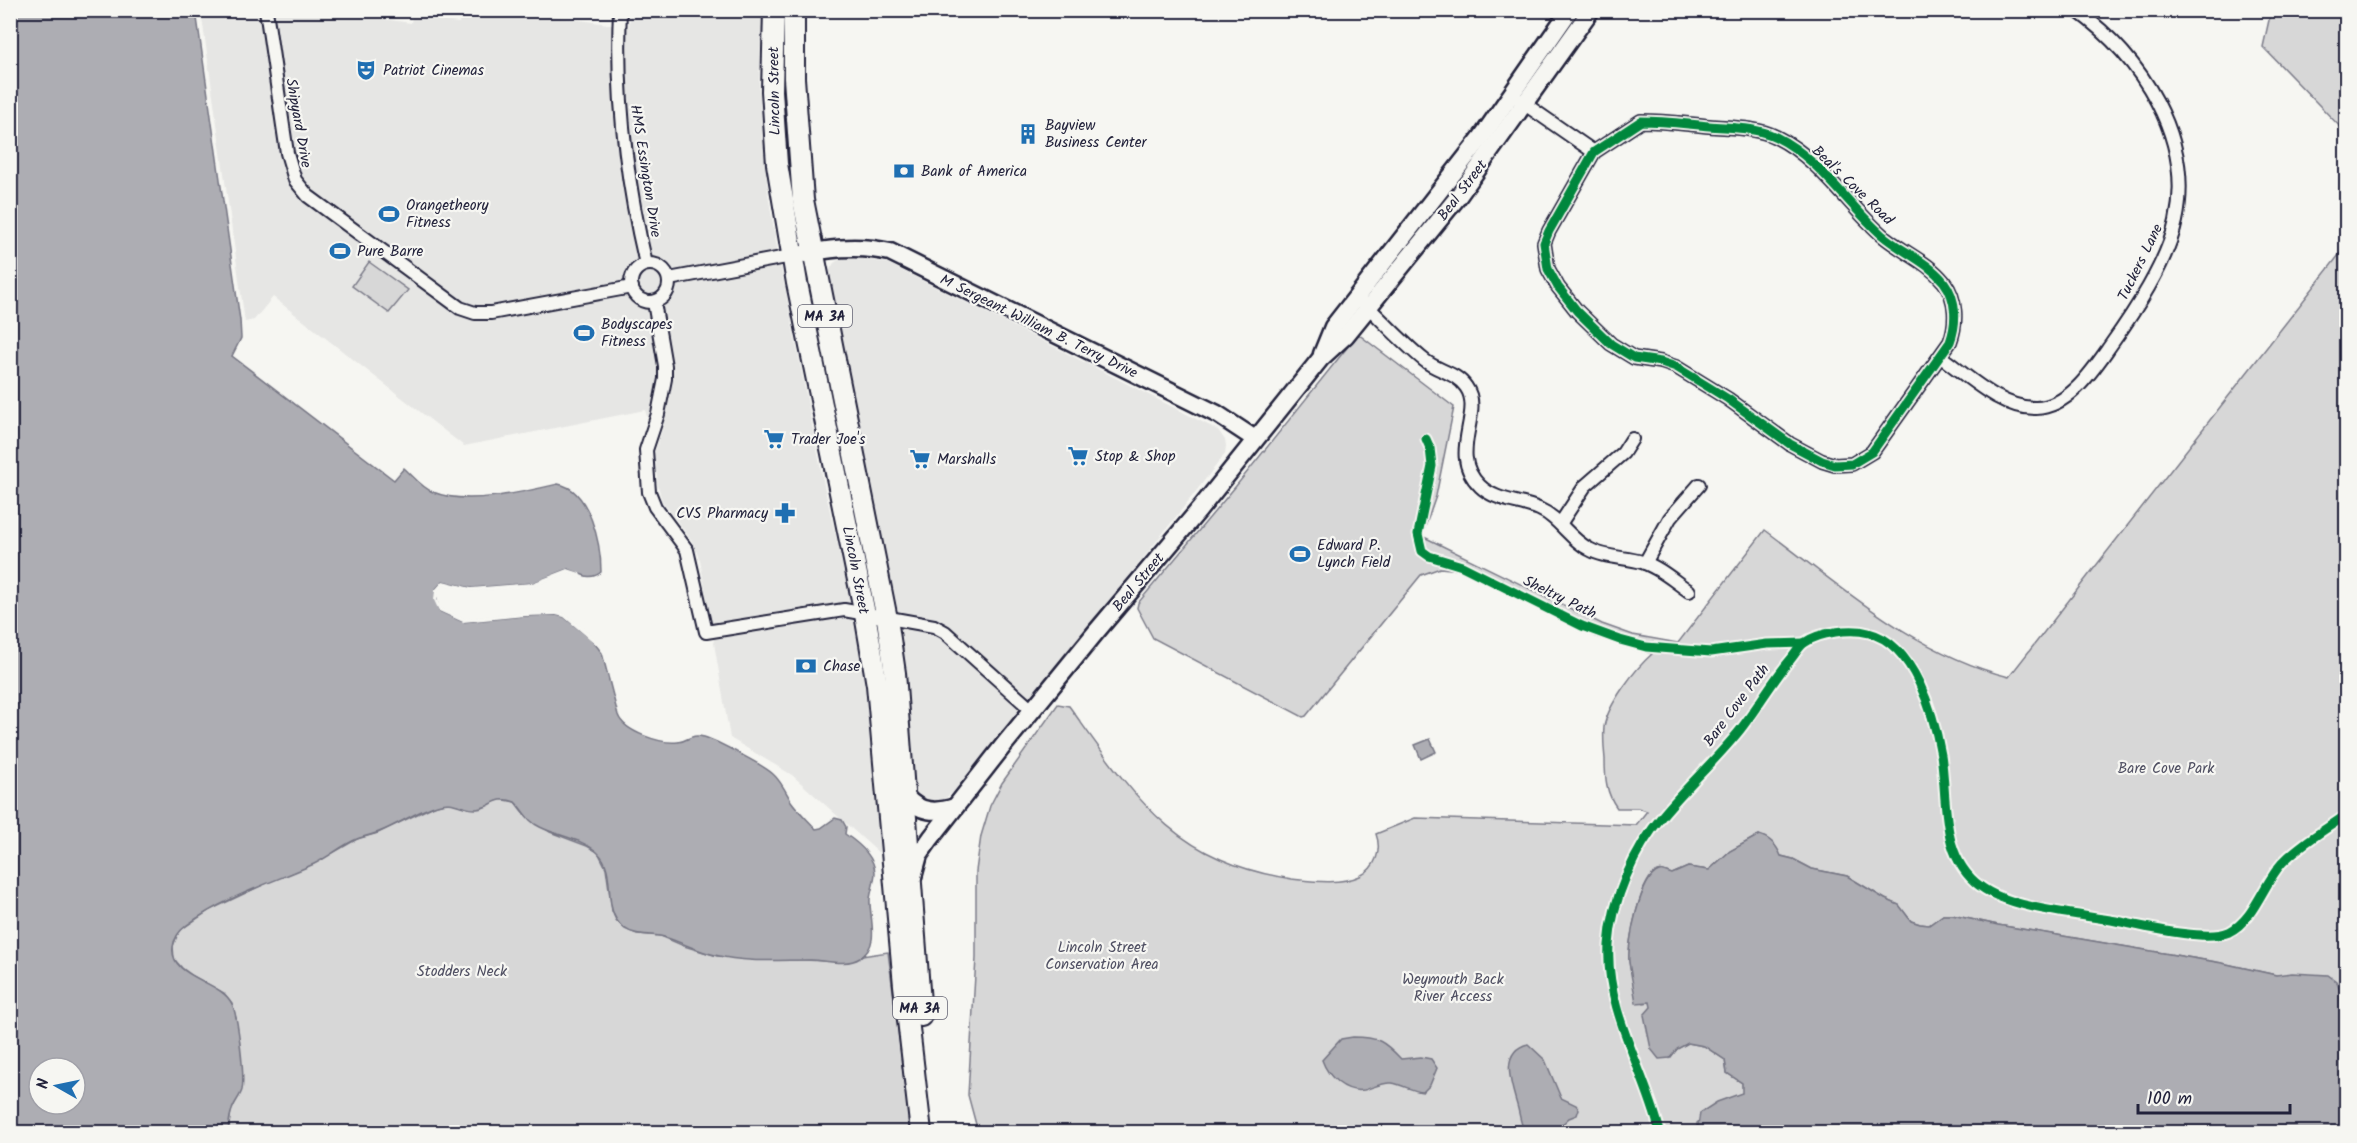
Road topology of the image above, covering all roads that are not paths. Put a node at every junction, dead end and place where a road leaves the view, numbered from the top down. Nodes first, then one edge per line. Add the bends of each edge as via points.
1 (266, 10) edge
2 (621, 10) edge
3 (774, 10) edge
4 (794, 10) edge
5 (1570, 10) edge
6 (2076, 10) edge
7 (1588, 11) edge
8 (1518, 100) junction
9 (1594, 152) junction
10 (812, 252) junction
11 (792, 256) junction
12 (646, 264) junction
13 (669, 279) junction
14 (632, 287) junction
15 (654, 302) junction
16 (1363, 302) junction
17 (1941, 357) junction
18 (1255, 439) junction
19 (1632, 439) dead end
20 (1699, 486) dead end
21 (1560, 524) junction
22 (1645, 563) junction
23 (1689, 591) dead end
24 (865, 614) junction
25 (887, 619) junction
26 (1033, 711) junction
27 (906, 797) junction
28 (955, 807) junction
29 (911, 883) junction
30 (921, 1132) edge
31 (933, 1132) edge

1 - 14 street, Shipyard Drive via 286,153 301,188 468,311 491,313
2 - 12 street, HMS Essington Drive via 622,131
3 - 11 main road, Lincoln Street / MA 3A via 773,128
4 - 10 main road, Lincoln Street / MA 3A via 796,119
5 - 8 street, Beal Street
6 - 17 street, Tuckers Lane via 2133,65 2155,96 2174,142 2179,179 2176,221 2170,241 2145,292 2097,364 2074,390 2052,405 2028,408 2009,404
7 - 8 street, Beal Street
8 - 9 street
8 - 16 street, Beal Street via 1457,198
9 - 17 street, Beal's Cove Road via 1641,121 1760,131 1776,137 1815,166 1880,233 1945,283 1954,305 1955,327
9 - 17 street, Beal's Cove Road via 1549,231 1544,255 1548,269 1571,303 1622,352 1676,367 1805,453 1835,465 1852,464 1872,452
10 - 11 street, M Sergeant William B. Terry Drive
10 - 18 street, M Sergeant William B. Terry Drive via 865,246 890,252 1217,414
10 - 25 main road, Lincoln Street / MA 3A
11 - 13 street
11 - 24 main road, Lincoln Street / MA 3A
12 - 13 street via 662,268
12 - 14 street via 633,274
13 - 15 street via 668,291
14 - 15 street via 643,301
15 - 24 street via 665,379 646,450 648,486 655,507 687,550 706,632 844,610
16 - 18 street, Beal Street via 1346,335 1321,358
16 - 21 street via 1425,361 1467,388 1471,398 1466,461 1480,487 1540,510
18 - 26 street, Beal Street
19 - 21 street via 1623,453 1585,486
20 - 22 street via 1670,518
21 - 22 street via 1592,551
22 - 23 street
24 - 25 street
24 - 30 main road, Lincoln Street / MA 3A via 881,717
25 - 26 street via 934,626 945,632
25 - 27 main road, Lincoln Street / MA 3A
26 - 28 street, Beal Street
27 - 28 street via 927,811
27 - 29 main road, Lincoln Street / MA 3A
28 - 29 street, Beal Street via 919,855
29 - 31 main road, Lincoln Street / MA 3A

